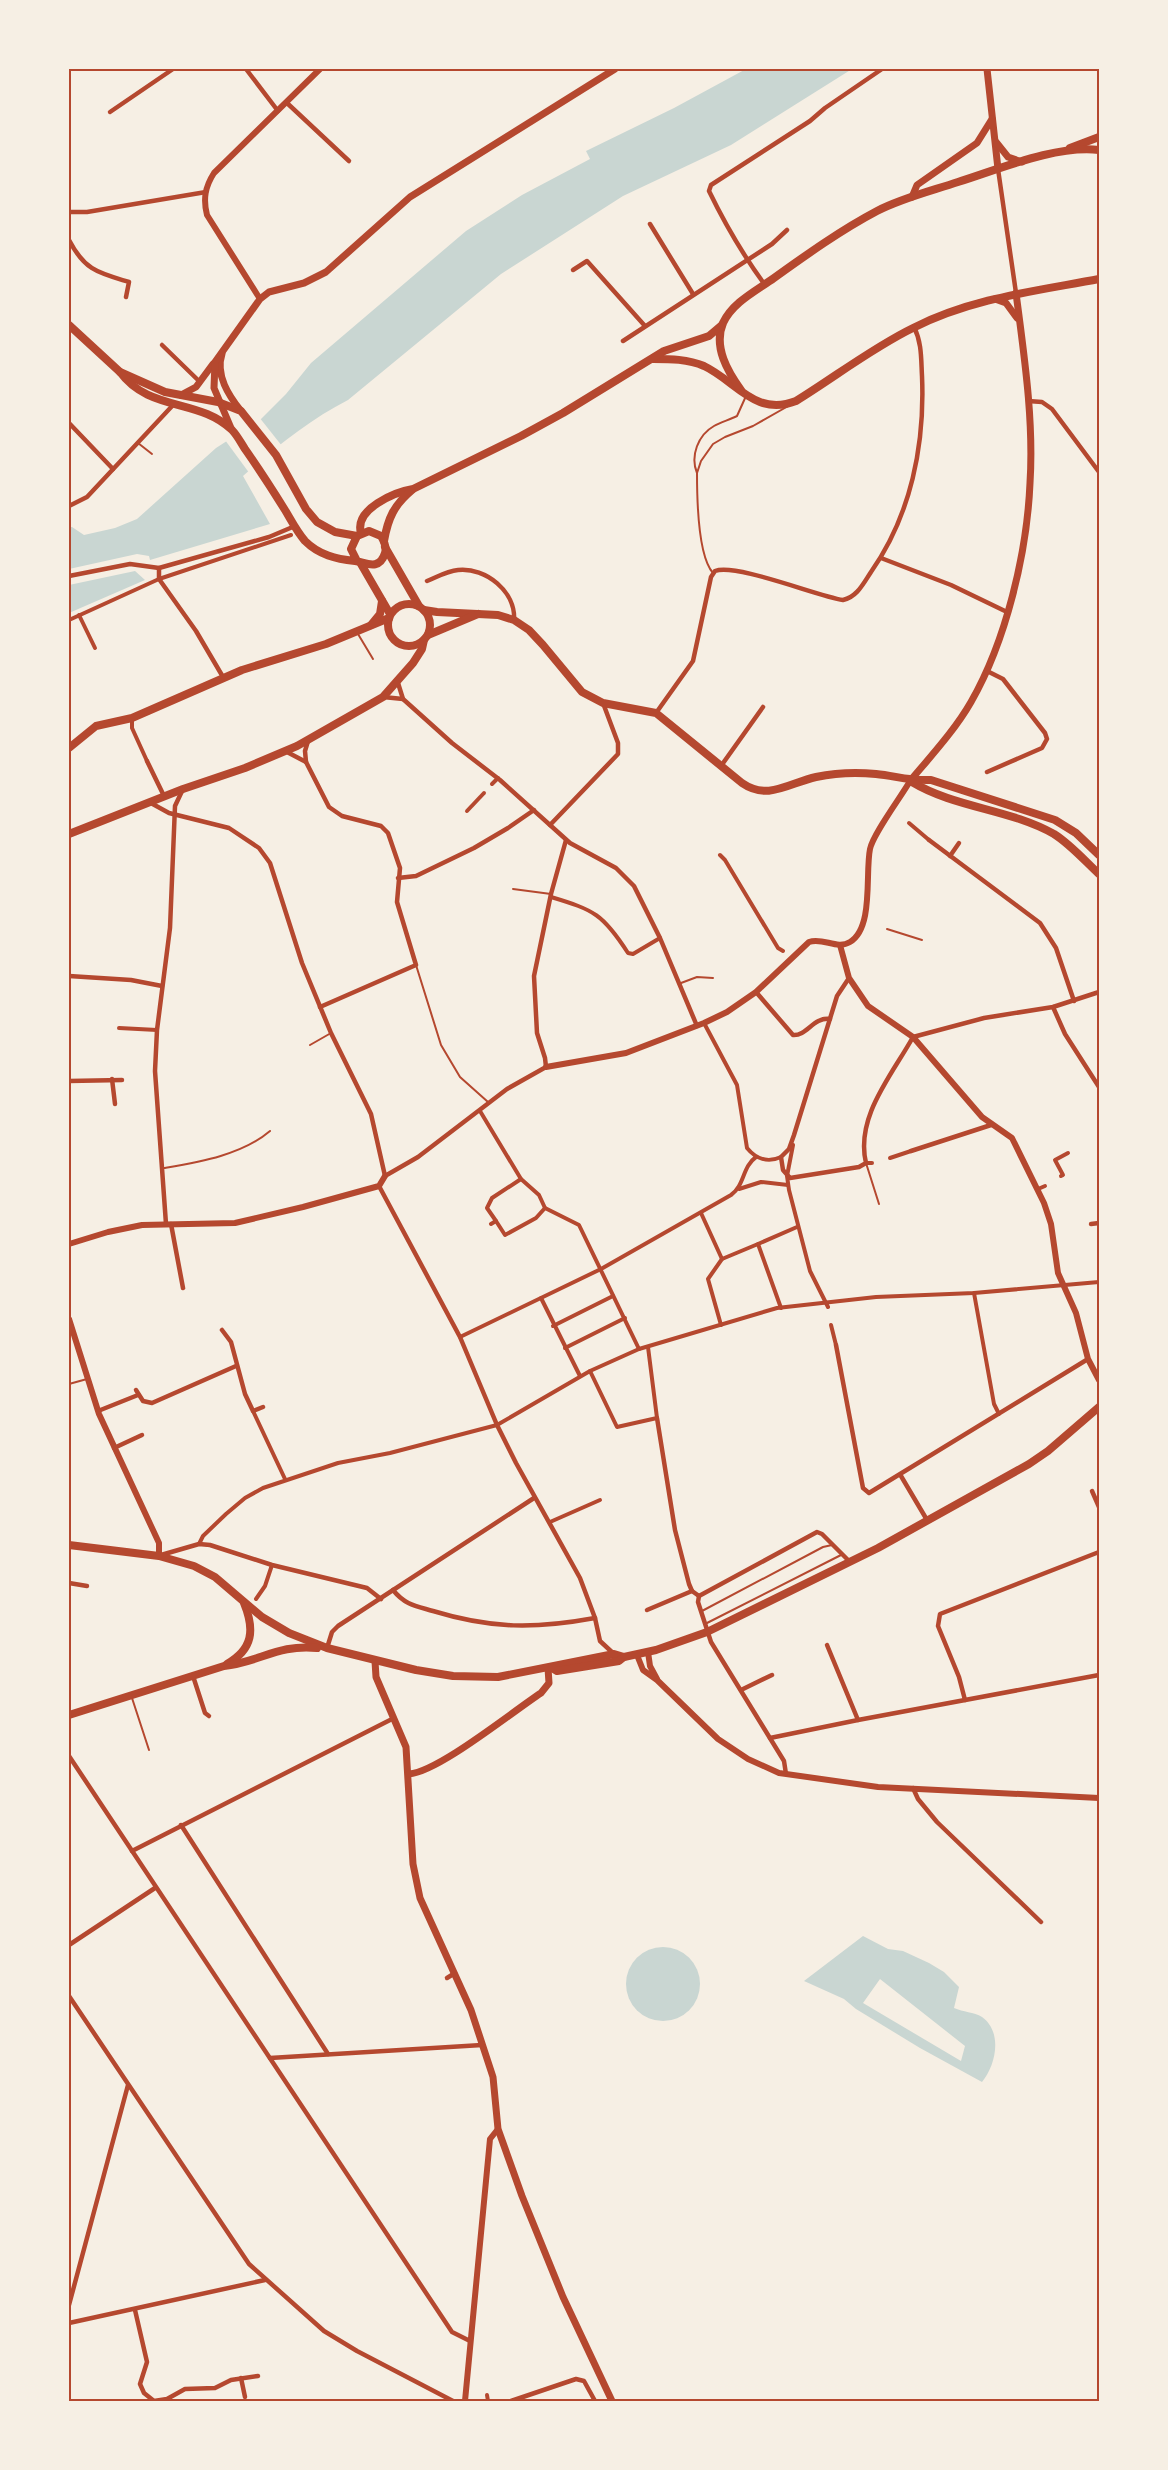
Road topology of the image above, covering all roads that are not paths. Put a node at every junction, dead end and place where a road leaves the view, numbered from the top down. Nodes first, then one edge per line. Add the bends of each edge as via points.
1 (173, 69) edge
2 (246, 69) edge
3 (320, 69) edge
4 (615, 69) edge
5 (882, 69) edge
6 (987, 70) edge
7 (287, 103) junction
8 (278, 111) junction
9 (110, 112) dead end
10 (992, 119) junction
11 (994, 137) junction
12 (1099, 137) edge
13 (1099, 150) edge
14 (1057, 152) junction
15 (349, 161) dead end
16 (1023, 162) junction
17 (998, 169) junction
18 (206, 192) junction
19 (912, 197) junction
20 (70, 212) edge
21 (69, 221) edge
22 (650, 224) dead end
23 (787, 230) dead end
24 (69, 240) edge
25 (746, 259) junction
26 (573, 270) dead end
27 (1099, 279) edge
28 (765, 285) junction
29 (1016, 293) junction
30 (693, 294) junction
31 (126, 297) dead end
32 (260, 299) junction
33 (995, 299) junction
34 (1020, 323) junction
35 (723, 324) junction
36 (69, 325) edge
37 (645, 326) junction
38 (914, 327) junction
39 (623, 341) dead end
40 (162, 345) dead end
41 (225, 346) junction
42 (652, 359) junction
43 (215, 362) junction
44 (120, 372) junction
45 (200, 382) junction
46 (743, 393) junction
47 (181, 395) junction
48 (796, 401) junction
49 (1027, 401) junction
50 (218, 402) junction
51 (174, 404) junction
52 (241, 411) junction
53 (69, 423) edge
54 (233, 432) junction
55 (138, 442) junction
56 (152, 454) dead end
57 (113, 469) junction
58 (1099, 472) edge
59 (697, 473) junction
60 (413, 489) junction
61 (69, 506) edge
62 (293, 530) junction
63 (359, 535) junction
64 (385, 544) junction
65 (881, 558) junction
66 (359, 563) junction
67 (159, 568) junction
68 (713, 573) junction
69 (69, 576) edge
70 (159, 579) junction
71 (427, 581) dead end
72 (382, 601) junction
73 (422, 608) junction
74 (1007, 612) junction
75 (479, 614) junction
76 (79, 615) junction
77 (389, 616) junction
78 (69, 620) edge
79 (514, 620) junction
80 (370, 626) junction
81 (357, 633) junction
82 (426, 638) junction
83 (95, 648) dead end
84 (373, 659) dead end
85 (987, 671) junction
86 (223, 677) junction
87 (398, 683) junction
88 (383, 697) junction
89 (403, 699) junction
90 (603, 703) junction
91 (763, 707) dead end
92 (656, 713) junction
93 (132, 718) junction
94 (310, 738) junction
95 (69, 748) edge
96 (286, 751) junction
97 (147, 761) joint
98 (306, 762) junction
99 (721, 766) junction
100 (987, 772) dead end
101 (498, 778) junction
102 (910, 781) junction
103 (492, 784) dead end
104 (183, 789) junction
105 (484, 793) dead end
106 (164, 796) junction
107 (149, 802) junction
108 (534, 810) junction
109 (467, 811) dead end
110 (175, 814) junction
111 (909, 823) dead end
112 (550, 825) junction
113 (69, 834) edge
114 (566, 840) junction
115 (929, 840) joint
116 (959, 843) dead end
117 (720, 855) dead end
118 (1099, 855) edge
119 (950, 856) junction
120 (1099, 874) edge
121 (398, 878) junction
122 (513, 889) dead end
123 (551, 895) junction
124 (887, 929) dead end
125 (660, 938) junction
126 (922, 940) dead end
127 (840, 945) junction
128 (783, 951) dead end
129 (416, 965) junction
130 (69, 976) edge
131 (713, 978) dead end
132 (849, 978) junction
133 (679, 984) junction
134 (162, 986) junction
135 (756, 992) junction
136 (1099, 992) edge
137 (1074, 1001) junction
138 (320, 1007) junction
139 (1053, 1007) junction
140 (830, 1019) junction
141 (701, 1025) junction
142 (118, 1029) dead end
143 (157, 1030) junction
144 (331, 1033) junction
145 (913, 1037) junction
146 (310, 1045) dead end
147 (546, 1067) junction
148 (112, 1080) junction
149 (122, 1080) dead end
150 (69, 1081) edge
151 (1099, 1087) edge
152 (490, 1103) junction
153 (115, 1104) dead end
154 (480, 1111) junction
155 (991, 1125) junction
156 (270, 1131) dead end
157 (794, 1135) junction
158 (911, 1151) joint
159 (1068, 1153) dead end
160 (756, 1157) junction
161 (781, 1158) junction
162 (890, 1158) dead end
163 (869, 1163) junction
164 (162, 1168) junction
165 (385, 1176) junction
166 (787, 1176) junction
167 (1060, 1176) dead end
168 (521, 1179) junction
169 (788, 1185) junction
170 (379, 1186) junction
171 (738, 1189) junction
172 (879, 1204) dead end
173 (545, 1208) junction
174 (701, 1213) junction
175 (496, 1221) junction
176 (1099, 1223) edge
177 (168, 1224) junction
178 (491, 1224) dead end
179 (1091, 1224) dead end
180 (797, 1227) junction
181 (69, 1244) edge
182 (758, 1244) junction
183 (722, 1259) junction
184 (601, 1269) junction
185 (1099, 1282) edge
186 (1064, 1285) junction
187 (183, 1288) dead end
188 (974, 1293) junction
189 (613, 1296) junction
190 (541, 1298) junction
191 (828, 1305) junction
192 (781, 1308) junction
193 (625, 1318) junction
194 (69, 1319) edge
195 (721, 1325) junction
196 (831, 1325) dead end
197 (553, 1326) junction
198 (222, 1330) dead end
199 (460, 1337) junction
200 (836, 1345) joint
201 (648, 1347) junction
202 (565, 1348) junction
203 (639, 1349) junction
204 (1088, 1359) junction
205 (236, 1366) junction
206 (590, 1371) junction
207 (580, 1376) junction
208 (87, 1379) junction
209 (1099, 1380) edge
210 (69, 1384) edge
211 (263, 1407) dead end
212 (1099, 1407) edge
213 (98, 1411) junction
214 (253, 1411) junction
215 (999, 1413) junction
216 (657, 1418) junction
217 (497, 1425) junction
218 (142, 1435) dead end
219 (114, 1448) junction
220 (901, 1476) junction
221 (285, 1479) junction
222 (1092, 1491) dead end
223 (534, 1498) junction
224 (600, 1500) dead end
225 (1099, 1508) edge
226 (927, 1520) junction
227 (550, 1522) junction
228 (199, 1544) junction
229 (69, 1545) edge
230 (836, 1548) junction
231 (1099, 1552) edge
232 (159, 1556) junction
233 (847, 1559) junction
234 (272, 1566) junction
235 (69, 1583) edge
236 (87, 1586) dead end
237 (393, 1590) junction
238 (692, 1591) junction
239 (699, 1596) junction
240 (256, 1599) dead end
241 (381, 1599) junction
242 (244, 1602) junction
243 (647, 1610) dead end
244 (701, 1613) junction
245 (595, 1618) junction
246 (707, 1629) junction
247 (827, 1645) dead end
248 (327, 1648) junction
249 (614, 1654) junction
250 (642, 1654) junction
251 (624, 1657) junction
252 (375, 1661) junction
253 (224, 1666) junction
254 (550, 1668) junction
255 (772, 1675) dead end
256 (193, 1676) junction
257 (1097, 1676) edge
258 (657, 1680) junction
259 (741, 1690) junction
260 (131, 1696) junction
261 (965, 1700) junction
262 (69, 1715) edge
263 (209, 1716) dead end
264 (394, 1717) junction
265 (858, 1720) junction
266 (770, 1738) junction
267 (149, 1750) dead end
268 (69, 1756) edge
269 (409, 1774) junction
270 (786, 1774) junction
271 (912, 1788) junction
272 (1099, 1798) edge
273 (181, 1825) junction
274 (132, 1851) junction
275 (155, 1888) junction
276 (1041, 1922) dead end
277 (69, 1945) edge
278 (455, 1973) junction
279 (447, 1978) dead end
280 (69, 1996) edge
281 (483, 2045) junction
282 (328, 2054) junction
283 (270, 2058) junction
284 (128, 2085) junction
285 (498, 2129) junction
286 (266, 2280) junction
287 (69, 2305) edge
288 (135, 2310) junction
289 (69, 2323) edge
290 (470, 2341) junction
291 (258, 2376) dead end
292 (241, 2378) junction
293 (486, 2395) dead end
294 (245, 2397) dead end
295 (453, 2401) edge
296 (465, 2401) edge
297 (488, 2401) edge
298 (512, 2401) edge
299 (595, 2401) edge
300 (612, 2401) edge

1 - 9 street
2 - 8 street
3 - 7 street
4 - 32 main road via 410,197 326,272
5 - 25 street via 711,185 709,191
6 - 10 main road
7 - 8 street
7 - 15 street
8 - 18 street via 214,173
10 - 11 main road
10 - 19 main road via 977,143 917,184
11 - 16 main road via 1004,153
11 - 17 main road
12 - 14 main road
13 - 14 main road
14 - 16 main road
16 - 17 main road
17 - 19 main road
17 - 29 street
18 - 20 street
18 - 32 street via 207,215
19 - 28 main road via 872,214
20 - 21 street
22 - 30 street
23 - 25 street
24 - 31 street via 89,268 129,282
25 - 28 street
25 - 30 street
26 - 37 street via 587,261
27 - 29 main road
28 - 35 main road via 732,310
29 - 33 main road
29 - 34 main road
30 - 37 street
32 - 41 main road
33 - 34 main road via 1011,308
33 - 38 main road
34 - 49 main road
35 - 42 main road via 710,336 674,347
35 - 46 main road via 722,355 729,374
36 - 44 main road
37 - 39 street
38 - 48 main road
38 - 65 street via 921,344 921,427 909,496
40 - 45 street
41 - 43 main road
41 - 52 main road via 220,359 221,374
42 - 46 main road via 704,366
42 - 60 main road via 546,422
43 - 45 main road
43 - 50 main road
44 - 47 main road
44 - 51 main road via 128,383 148,396
45 - 47 main road
46 - 48 main road via 775,405
46 - 59 lane via 737,416 715,426 695,450
47 - 50 main road
48 - 59 lane via 713,444
49 - 58 street via 1042,402 1052,409
49 - 74 main road via 1030,483 1026,526
50 - 52 main road
50 - 54 main road
51 - 54 main road via 205,414
51 - 55 street
52 - 63 main road via 276,455 317,522 327,530
53 - 57 street
54 - 62 main road via 260,469
55 - 56 lane
55 - 57 street
57 - 61 street via 87,497
59 - 68 lane via 700,526 707,564
60 - 63 main road via 376,504 359,527
60 - 64 main road via 395,506 387,521
62 - 66 main road via 327,556
62 - 67 street
62 - 70 street
63 - 64 main road via 376,533
63 - 66 main road via 351,549
64 - 66 main road via 380,561
64 - 73 main road
65 - 68 street via 852,597 839,600 746,574 722,569
65 - 74 street
66 - 72 main road
67 - 69 street via 130,564
67 - 70 street
68 - 92 street via 693,660
70 - 76 street
70 - 86 street
71 - 79 street via 459,570 477,572 508,595
72 - 77 main road
72 - 80 main road via 380,614
73 - 75 main road
73 - 77 main road via 401,605
73 - 82 main road via 430,622
74 - 85 main road
75 - 79 main road
75 - 82 main road
76 - 78 street
76 - 83 street
77 - 80 main road
77 - 82 main road via 389,632 398,643 411,646
79 - 90 main road via 529,630 582,692
80 - 81 main road
81 - 84 lane
81 - 86 main road
82 - 87 main road
85 - 100 street via 1003,679 1047,739 1042,748
85 - 102 main road via 962,717
86 - 93 main road
87 - 88 main road
87 - 89 street
88 - 89 street
88 - 94 main road
89 - 101 street
90 - 92 main road
90 - 112 street via 618,743 618,754
91 - 99 street
92 - 99 main road
93 - 95 main road via 96,726
93 - 97 street via 132,728
94 - 96 main road
94 - 98 street
96 - 98 street
96 - 104 main road
97 - 106 street
98 - 121 street via 335,813 385,829 399,862
99 - 102 main road via 756,792 840,773 876,774
101 - 103 street
101 - 108 street
102 - 118 main road via 931,780 1055,820
102 - 120 main road via 927,791 1055,835
102 - 127 street via 872,845 865,923 853,940
104 - 106 main road
104 - 110 street
105 - 109 street
106 - 107 main road
107 - 110 street
107 - 113 main road
108 - 112 street
108 - 121 street via 474,848 416,876
110 - 134 street via 170,928
110 - 138 street via 229,828 266,855
111 - 115 street
112 - 114 street
114 - 123 street
114 - 125 street via 616,868 634,886
115 - 119 street
116 - 119 street
117 - 128 street
119 - 137 street via 1040,923 1056,948
121 - 129 street via 397,902
122 - 123 lane
123 - 125 street via 587,908 612,927 628,953 633,954
123 - 147 street via 534,976 537,1033
124 - 126 lane
125 - 133 street
127 - 132 street
127 - 135 street via 809,942
129 - 138 street
129 - 152 lane via 441,1045 460,1077
130 - 134 street
131 - 133 lane via 697,977
132 - 140 street via 837,996
132 - 145 street via 868,1005
133 - 141 street
134 - 143 street
135 - 140 street via 793,1035 802,1034 819,1020
135 - 141 street
136 - 137 street
137 - 139 street
138 - 144 street
139 - 145 street via 984,1018
139 - 151 street via 1065,1034
140 - 157 street
141 - 147 street via 626,1053
141 - 160 street via 738,1085 746,1144
142 - 143 street
143 - 164 street via 155,1071
144 - 146 lane
144 - 165 street via 369,1108
145 - 155 street
145 - 163 street via 870,1114 864,1135
147 - 152 street
148 - 149 street
148 - 150 street
148 - 153 street
152 - 154 street
154 - 165 street
154 - 168 street
155 - 158 street
155 - 186 street via 1012,1137 1041,1188 1058,1273
156 - 164 lane via 256,1143 197,1162
157 - 161 street
157 - 166 street
158 - 162 street
159 - 167 street via 1055,1160 1063,1175
160 - 161 street
160 - 171 street via 746,1167
161 - 166 street
163 - 166 street
163 - 172 lane
164 - 177 street
165 - 170 street
166 - 169 street
168 - 173 street via 539,1196
168 - 175 street via 492,1198 487,1208
169 - 171 street via 761,1182
169 - 180 street
170 - 177 street via 235,1223
170 - 199 street
171 - 174 street
173 - 175 street via 536,1218 505,1235
173 - 184 street via 579,1226
174 - 183 street
174 - 184 street
175 - 178 street
176 - 179 street
177 - 181 street via 130,1227
177 - 187 street
180 - 182 street
180 - 191 street via 810,1271
182 - 183 street
182 - 192 street
183 - 195 street via 708,1279
184 - 189 street
184 - 190 street
185 - 186 street
186 - 188 street
186 - 204 street
188 - 191 street
188 - 215 street via 994,1404
189 - 193 street
189 - 197 street
190 - 197 street
190 - 199 street
191 - 192 street
192 - 195 street
193 - 202 street
193 - 203 street
194 - 208 street
195 - 201 street
196 - 200 street
197 - 202 street
198 - 205 street via 231,1342
199 - 217 street
200 - 220 street via 862,1488 871,1493
201 - 203 street
201 - 216 street
202 - 207 street
203 - 206 street
204 - 209 street
204 - 215 street
205 - 213 street via 152,1403 144,1401 137,1392
205 - 214 street
206 - 207 street
206 - 216 street via 617,1427
207 - 217 street
208 - 210 lane
208 - 213 street
211 - 214 street
212 - 226 main road via 1048,1452
213 - 219 street
214 - 221 street
215 - 220 street
216 - 238 street via 675,1530
217 - 221 street
217 - 223 street
218 - 219 street
219 - 232 street via 159,1543
220 - 226 street
221 - 228 street via 245,1498
222 - 225 street
223 - 227 street
223 - 237 street
224 - 227 street
226 - 233 main road
227 - 245 street via 580,1578
228 - 232 street
228 - 234 street
229 - 232 main road
230 - 233 street
230 - 239 street via 817,1532
230 - 244 lane via 827,1545
231 - 261 street via 946,1610 938,1626
232 - 242 main road via 207,1572
233 - 246 main road
234 - 240 street
234 - 241 street via 367,1588
235 - 236 street
237 - 241 street
237 - 245 street via 406,1603 487,1625 558,1624
238 - 239 street
238 - 243 street
239 - 244 street
241 - 248 street via 334,1629
242 - 248 main road via 279,1628
242 - 253 main road via 251,1623 248,1644 240,1656
244 - 246 street
245 - 249 street via 600,1641
246 - 250 main road
246 - 259 street
247 - 265 street
248 - 252 main road
248 - 253 main road via 292,1646 240,1665
249 - 251 main road
249 - 254 main road
250 - 251 main road
250 - 258 street
250 - 258 street via 644,1670
251 - 254 main road via 557,1671
252 - 254 main road via 480,1678
252 - 264 main road via 376,1677
253 - 256 main road
254 - 269 main road via 549,1683 541,1693 424,1772
255 - 259 street
256 - 260 main road
256 - 263 street
257 - 261 street
258 - 270 street via 730,1748
259 - 266 street
260 - 262 main road
260 - 267 lane
261 - 265 street
264 - 269 main road via 406,1746
264 - 273 street
265 - 266 street
266 - 270 street via 784,1761
268 - 274 street
269 - 278 main road via 416,1883
270 - 271 street
271 - 272 street
271 - 276 street via 937,1822
273 - 274 street
273 - 282 street
274 - 275 street
275 - 277 street
275 - 283 street
278 - 279 street
278 - 281 main road
280 - 284 street
281 - 282 street
281 - 285 main road via 493,2077
282 - 283 street
283 - 290 street via 452,2332
284 - 286 street via 240,2253
284 - 287 street
285 - 290 street via 490,2139
285 - 300 main road via 563,2297
286 - 288 street
286 - 295 street via 331,2336
288 - 289 street
288 - 292 street via 147,2362 140,2384 144,2394 154,2401 185,2389 215,2388
290 - 296 street
291 - 292 street
292 - 294 street
293 - 297 street
298 - 299 street via 576,2379 584,2381

